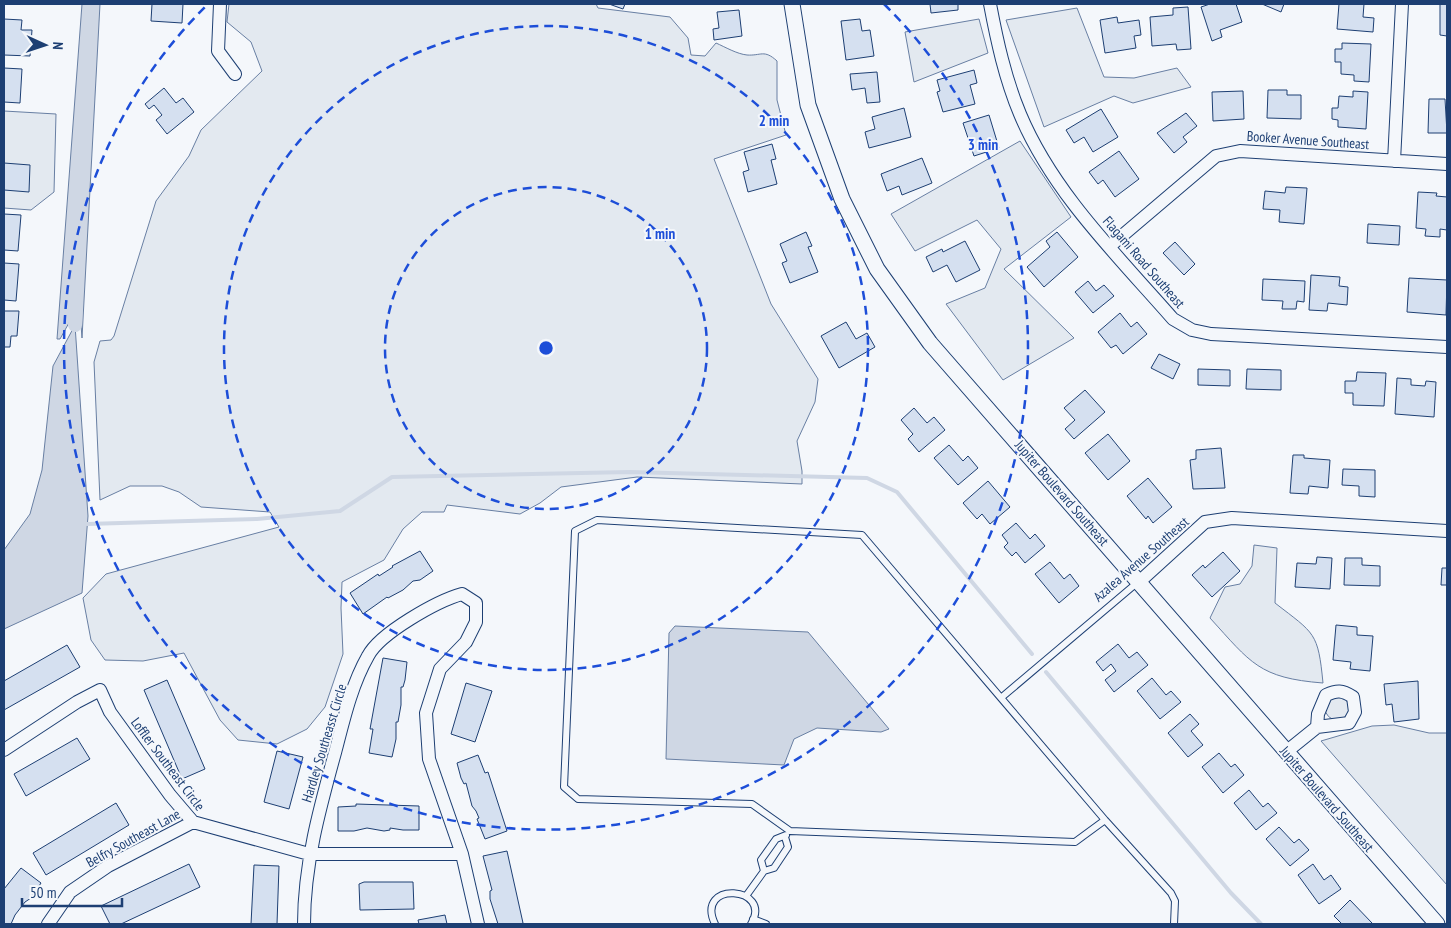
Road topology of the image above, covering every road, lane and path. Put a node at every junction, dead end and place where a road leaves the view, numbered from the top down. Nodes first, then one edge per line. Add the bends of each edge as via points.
1 (220, 4) edge
2 (792, 4) edge
3 (990, 4) edge
4 (1402, 4) edge
5 (235, 74) dead end
6 (1394, 161) junction
7 (1447, 164) edge
8 (1110, 246) junction
9 (1447, 347) edge
10 (1447, 531) edge
11 (1140, 582) junction
12 (1002, 697) junction
13 (1317, 727) dead end
14 (4, 750) edge
15 (1286, 752) junction
16 (1105, 820) junction
17 (193, 822) junction
18 (790, 831) junction
19 (785, 837) junction
20 (309, 854) junction
21 (462, 854) junction
22 (764, 871) junction
23 (746, 896) junction
24 (752, 922) edge
25 (48, 924) edge
26 (304, 924) edge
27 (478, 924) edge
28 (715, 924) edge
29 (766, 924) edge
30 (1174, 924) edge
31 (1437, 924) edge

1 - 5 street via 218,51
2 - 11 street, Jupiter Boulevard Southeast via 808,106 842,199 878,269 930,343
3 - 8 street, Flagami Road Southeast via 1000,57 1020,115 1042,158 1077,208
4 - 6 street
6 - 7 street, Booker Avenue Southeast
6 - 8 street, Booker Avenue Southeast via 1240,151 1216,156
8 - 9 street, Flagami Road Southeast via 1173,319 1192,330 1211,334
10 - 11 street, Azalea Avenue Southeast via 1232,518 1206,522
11 - 12 lane, Azalea Avenue Southeast
11 - 15 street, Jupiter Boulevard Southeast
12 - 16 lane
12 - 18 lane via 862,535 597,520 575,531 564,787 578,799 752,804
13 - 15 street
14 - 17 street, Loffler Southeast Circle via 100,690 110,712
15 - 31 street, Jupiter Boulevard Southeast
16 - 18 lane via 1075,842
16 - 30 lane via 1171,893 1175,901
17 - 20 street, Loffler Southeast Circle
17 - 25 street, Belfry Southeast Lane via 108,866 70,892
18 - 19 lane
19 - 22 lane via 788,848 774,868
19 - 22 lane via 776,838 761,860
20 - 21 street, Loffler Southeast Circle
20 - 21 street, Hardley Southeasst Circle via 346,710 368,654 391,633 442,600 462,594 476,603 476,622 466,642 440,669 426,713 429,759
20 - 26 street, Hardley Southeasst Circle
21 - 27 street, Hardley Southeasst Circle
22 - 23 lane
23 - 24 lane via 754,908
23 - 28 lane via 733,892 720,896 712,909
24 - 29 lane

